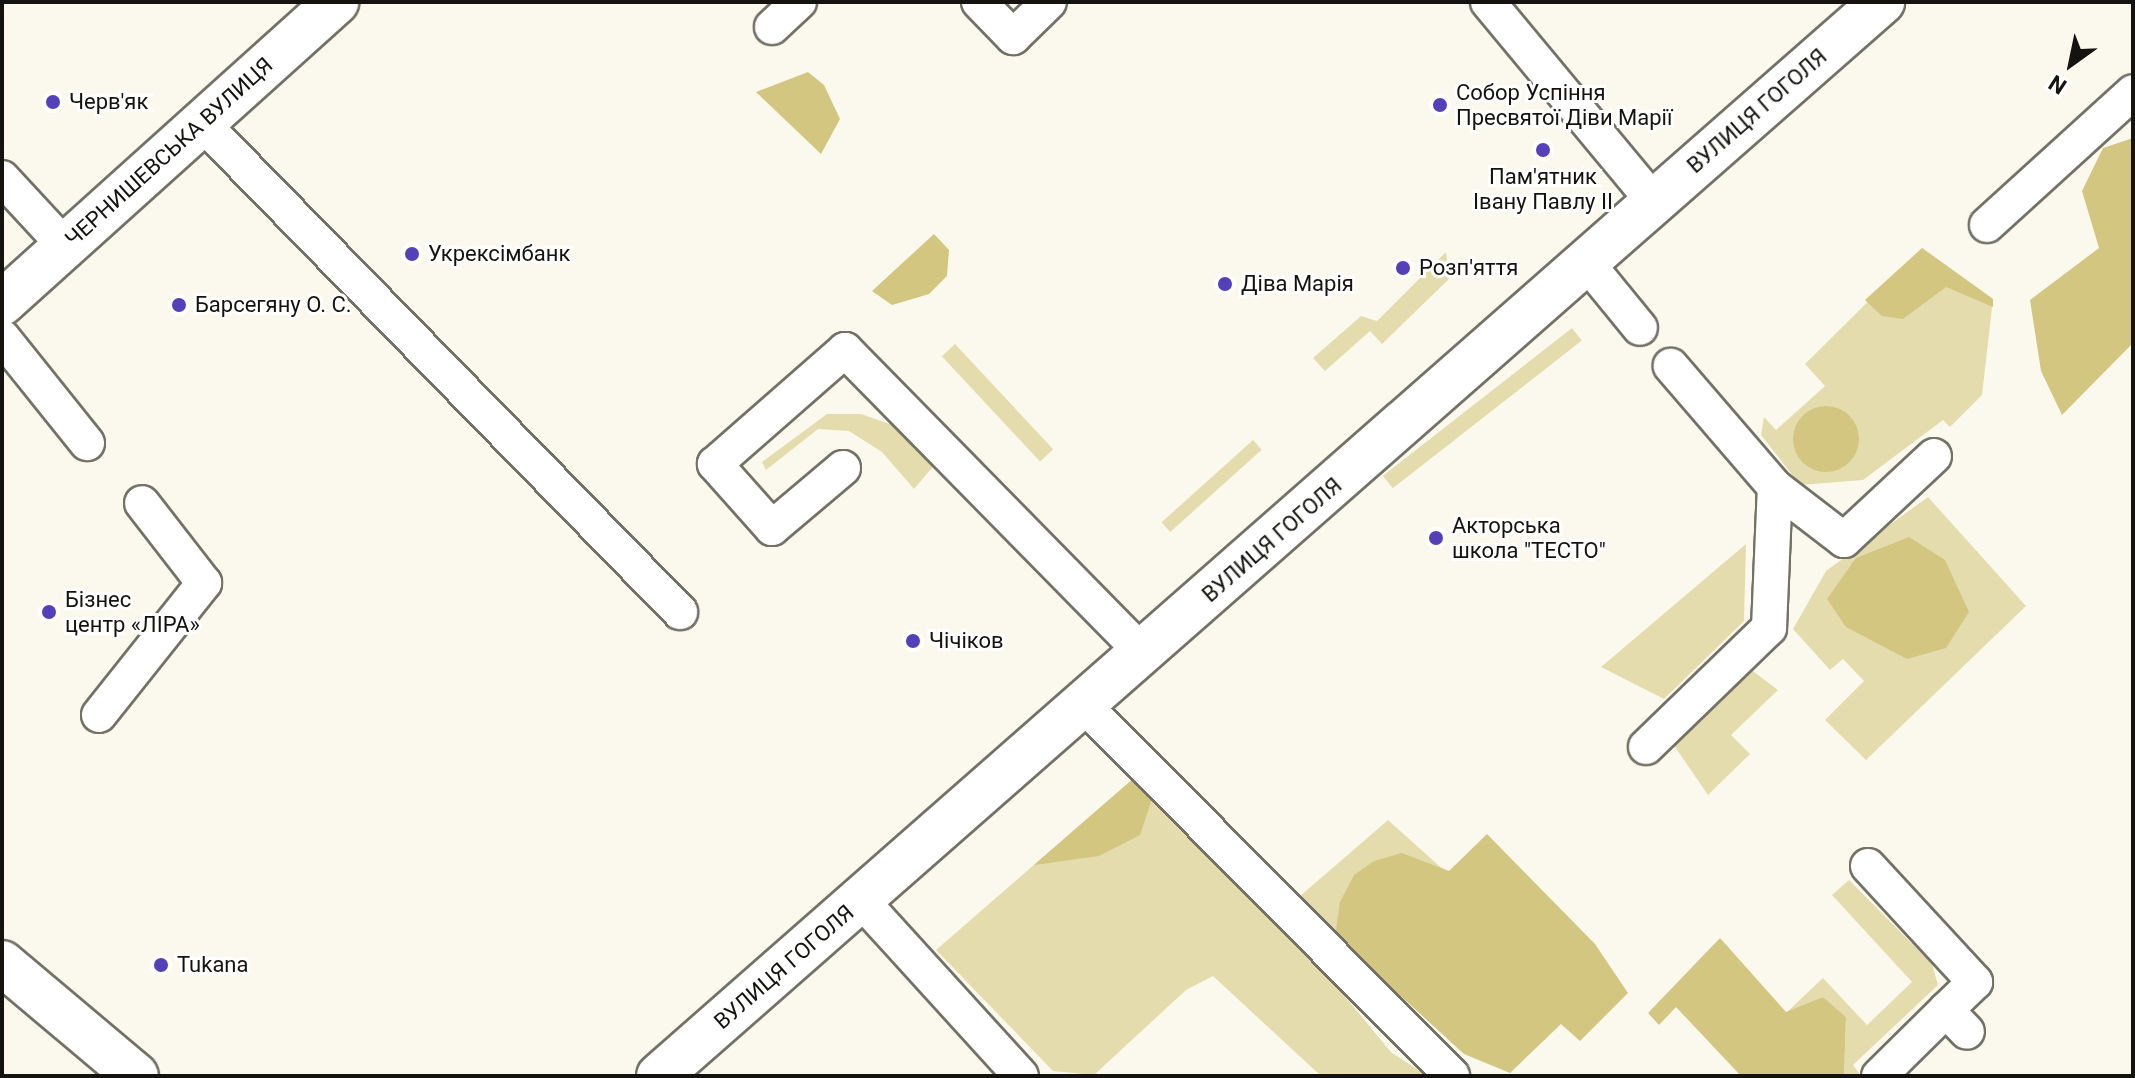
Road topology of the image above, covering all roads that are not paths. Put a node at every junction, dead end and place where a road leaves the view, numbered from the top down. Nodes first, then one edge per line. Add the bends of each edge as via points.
1 (336, 2) edge
2 (799, 2) edge
3 (979, 2) edge
4 (1049, 2) edge
5 (1488, 2) edge
6 (1882, 2) edge
7 (772, 27) dead end
8 (2133, 92) edge
9 (202, 123) junction
10 (2, 178) edge
11 (1654, 202) junction
12 (1987, 225) dead end
13 (65, 246) junction
14 (1586, 262) junction
15 (2, 303) edge
16 (1640, 328) dead end
17 (2, 337) edge
18 (1671, 366) dead end
19 (87, 443) dead end
20 (1934, 456) dead end
21 (843, 468) dead end
22 (1775, 487) junction
23 (142, 503) dead end
24 (680, 612) dead end
25 (1142, 652) junction
26 (1083, 704) junction
27 (99, 715) dead end
28 (1646, 747) dead end
29 (1868, 866) dead end
30 (860, 899) junction
31 (2, 963) edge
32 (136, 1076) edge
33 (659, 1076) edge
34 (1021, 1076) edge
35 (1452, 1076) edge
36 (1879, 1076) edge

1 - 9 street, ЧЕРНИШЕВСЬКА ВУЛИЦЯ
2 - 7 lane
3 - 4 lane via 1013,37
5 - 11 lane
6 - 11 street, ВУЛИЦЯ ГОГОЛЯ
8 - 12 lane
9 - 13 street, ЧЕРНИШЕВСЬКА ВУЛИЦЯ
9 - 24 lane
10 - 13 lane
11 - 14 street, ВУЛИЦЯ ГОГОЛЯ
13 - 15 street, ЧЕРНИШЕВСЬКА ВУЛИЦЯ
14 - 16 lane
14 - 25 street, ВУЛИЦЯ ГОГОЛЯ
17 - 19 lane
18 - 22 lane
20 - 22 lane via 1844,540
21 - 25 lane via 772,528 715,464 845,350
22 - 28 lane via 1769,628
23 - 27 lane via 204,583
25 - 26 street, ВУЛИЦЯ ГОГОЛЯ
26 - 30 street, ВУЛИЦЯ ГОГОЛЯ
26 - 35 lane
29 - 36 lane via 1975,982 1957,1021
30 - 33 street, ВУЛИЦЯ ГОГОЛЯ
30 - 34 lane
31 - 32 street

